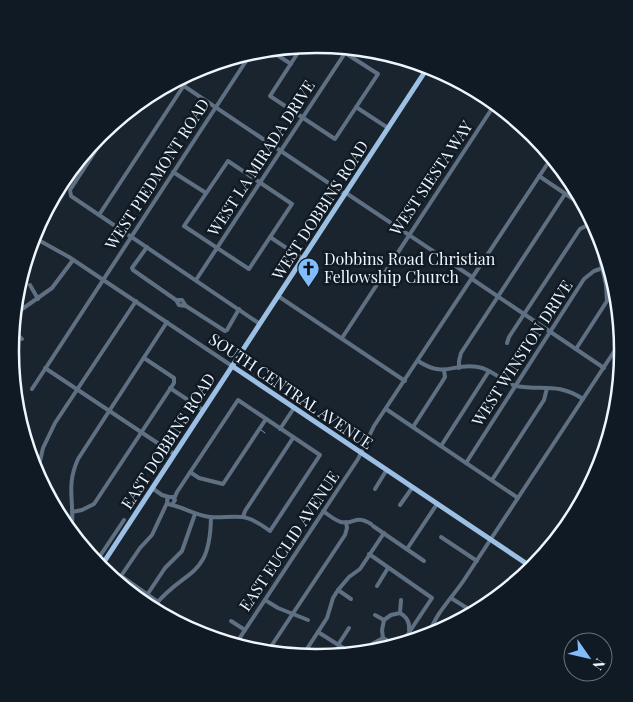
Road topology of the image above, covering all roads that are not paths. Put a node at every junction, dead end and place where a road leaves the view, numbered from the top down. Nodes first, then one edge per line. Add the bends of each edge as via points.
1 (297, 54) edge
2 (344, 55) edge
3 (279, 56) edge
4 (351, 56) edge
5 (246, 62) edge
6 (291, 64) junction
7 (424, 74) edge
8 (184, 86) joint
9 (216, 107) junction
10 (356, 107) junction
11 (491, 110) edge
12 (302, 118) junction
13 (388, 128) junction
14 (280, 150) junction
15 (92, 156) edge
16 (547, 164) edge
17 (173, 172) junction
18 (539, 176) junction
19 (260, 182) junction
20 (206, 193) junction
21 (346, 193) junction
22 (566, 194) junction
23 (571, 198) edge
24 (99, 215) junction
25 (587, 226) edge
26 (409, 234) junction
27 (131, 237) junction
28 (270, 237) junction
29 (40, 240) edge
30 (147, 248) junction
31 (217, 248) junction
32 (303, 259) junction
33 (73, 260) junction
34 (602, 269) edge
35 (472, 278) junction
36 (103, 279) junction
37 (605, 279) edge
38 (196, 280) junction
39 (30, 285) dead end
40 (278, 296) junction
41 (498, 296) junction
42 (37, 300) junction
43 (136, 301) junction
44 (40, 306) dead end
45 (239, 309) junction
46 (21, 310) edge
47 (524, 314) junction
48 (168, 322) junction
49 (260, 324) junction
50 (550, 332) junction
51 (19, 336) edge
52 (342, 338) junction
53 (22, 339) dead end
54 (507, 343) dead end
55 (576, 349) junction
56 (614, 352) edge
57 (144, 358) junction
58 (418, 361) junction
59 (232, 366) junction
60 (45, 368) junction
61 (460, 368) junction
62 (604, 368) junction
63 (444, 370) junction
64 (489, 371) junction
65 (405, 381) junction
66 (517, 386) junction
67 (170, 388) junction
68 (547, 388) junction
69 (32, 389) dead end
70 (77, 389) junction
71 (583, 399) junction
72 (294, 408) junction
73 (386, 408) junction
74 (203, 410) junction
75 (109, 411) junction
76 (266, 419) junction
77 (413, 427) junction
78 (280, 429) junction
79 (142, 432) junction
80 (293, 438) junction
81 (441, 446) junction
82 (174, 454) junction
83 (361, 454) junction
84 (40, 461) edge
85 (466, 463) junction
86 (386, 471) junction
87 (190, 472) junction
88 (492, 480) junction
89 (152, 488) junction
90 (412, 488) junction
91 (375, 489) dead end
92 (162, 495) junction
93 (172, 498) junction
94 (518, 498) junction
95 (169, 504) junction
96 (437, 504) junction
97 (400, 505) dead end
98 (179, 506) junction
99 (323, 511) junction
100 (72, 512) junction
101 (195, 514) junction
102 (211, 517) junction
103 (243, 517) junction
104 (72, 520) edge
105 (124, 520) dead end
106 (346, 522) junction
107 (123, 527) junction
108 (384, 533) junction
109 (441, 537) dead end
110 (490, 540) junction
111 (407, 549) junction
112 (369, 554) junction
113 (101, 556) edge
114 (104, 560) edge
115 (424, 560) dead end
116 (476, 561) junction
117 (526, 563) edge
118 (388, 568) junction
119 (377, 586) dead end
120 (338, 590) junction
121 (147, 595) junction
122 (451, 598) junction
123 (151, 599) edge
124 (351, 599) dead end
125 (265, 600) junction
126 (401, 600) dead end
127 (157, 603) edge
128 (467, 608) edge
129 (293, 613) junction
130 (400, 613) junction
131 (375, 615) dead end
132 (308, 620) dead end
133 (384, 620) junction
134 (231, 621) dead end
135 (434, 624) edge
136 (349, 628) dead end
137 (245, 630) junction
138 (318, 632) junction
139 (409, 632) junction
140 (407, 635) edge
141 (383, 638) junction
142 (239, 639) edge
143 (388, 640) edge
144 (373, 643) edge
145 (338, 644) junction
146 (272, 645) edge
147 (343, 647) edge
148 (307, 649) edge

1 - 6 street
2 - 12 street, WEST LA MIRADA DRIVE
3 - 6 street
4 - 10 street via 378,74
5 - 9 street, WEST PIEDMONT ROAD
6 - 12 street via 270,96
7 - 13 main road, WEST DOBBINS ROAD
8 - 9 street
8 - 24 street
9 - 14 street
9 - 17 street, WEST PIEDMONT ROAD
10 - 12 street via 335,139
10 - 13 street
11 - 26 street, WEST SIESTA WAY
12 - 14 street, WEST LA MIRADA DRIVE
13 - 21 main road, WEST DOBBINS ROAD
14 - 19 street, WEST LA MIRADA DRIVE
14 - 21 street
15 - 24 street via 69,193
16 - 18 street, EAST EUCLID AVENUE
17 - 20 street
17 - 27 street, WEST PIEDMONT ROAD
18 - 22 street
18 - 35 street, EAST EUCLID AVENUE
19 - 20 street via 228,160
19 - 28 street via 292,204
19 - 31 street, WEST LA MIRADA DRIVE
20 - 31 street via 184,226
21 - 26 street
21 - 32 main road, WEST DOBBINS ROAD
22 - 23 street
22 - 41 street
24 - 27 street
25 - 47 street via 580,229
26 - 35 street
26 - 52 street, WEST SIESTA WAY
27 - 30 street
27 - 36 street, WEST PIEDMONT ROAD
28 - 31 street via 249,269
28 - 32 street
29 - 33 street, SOUTH CENTRAL AVENUE
30 - 38 street
30 - 45 street via 132,268 134,272 179,305 186,306 222,331 227,330
31 - 38 street, WEST LA MIRADA DRIVE
32 - 40 main road, WEST DOBBINS ROAD
33 - 36 street, SOUTH CENTRAL AVENUE
33 - 42 street via 57,283
34 - 50 street, WEST WINSTON DRIVE via 586,277
35 - 41 street
35 - 58 street, EAST EUCLID AVENUE
36 - 43 street, SOUTH CENTRAL AVENUE
36 - 60 street, WEST PIEDMONT ROAD
37 - 55 street via 607,301
38 - 45 street
39 - 42 street
40 - 49 main road, WEST DOBBINS ROAD
40 - 52 street
41 - 47 street
41 - 61 street via 461,353
42 - 44 street
42 - 46 street
43 - 48 street, SOUTH CENTRAL AVENUE
43 - 70 street
45 - 49 street
47 - 50 street
47 - 54 street
48 - 57 street
48 - 59 street, SOUTH CENTRAL AVENUE
49 - 59 main road, WEST DOBBINS ROAD
50 - 55 street
50 - 66 street, WEST WINSTON DRIVE
51 - 53 street
52 - 65 street
55 - 62 street
56 - 62 street
57 - 67 street via 174,378
57 - 75 street
58 - 63 street via 429,368
58 - 65 street, EAST EUCLID AVENUE
59 - 72 main road, SOUTH CENTRAL AVENUE
59 - 74 main road, EAST DOBBINS ROAD
60 - 69 street, WEST PIEDMONT ROAD
60 - 70 street
61 - 63 street
61 - 64 street via 478,367
62 - 71 street
63 - 77 street via 445,377
64 - 66 street
64 - 81 street
65 - 73 street, EAST EUCLID AVENUE
66 - 68 street
66 - 85 street, WEST WINSTON DRIVE
67 - 74 street
67 - 79 street
68 - 71 street via 569,391
68 - 88 street via 544,400
70 - 75 street
70 - 84 street via 47,438
71 - 94 street
72 - 78 street
72 - 83 main road, SOUTH CENTRAL AVENUE
73 - 77 street
73 - 83 street, EAST EUCLID AVENUE via 370,432
74 - 82 main road, EAST DOBBINS ROAD
75 - 79 street
75 - 100 street via 74,468 70,487
76 - 78 street
76 - 87 street via 223,484 199,478
76 - 87 street via 238,400
77 - 81 street
78 - 80 street
79 - 82 street
79 - 100 street via 94,504
80 - 103 street
80 - 103 street via 320,454 270,531
81 - 85 street
82 - 89 main road, EAST DOBBINS ROAD
83 - 86 main road, SOUTH CENTRAL AVENUE
83 - 99 street, EAST EUCLID AVENUE
85 - 88 street
86 - 90 main road, SOUTH CENTRAL AVENUE
86 - 91 street
87 - 93 street
88 - 94 street
89 - 92 street
89 - 107 main road, EAST DOBBINS ROAD
90 - 96 main road, SOUTH CENTRAL AVENUE
90 - 97 street
92 - 93 street
92 - 95 street
93 - 95 street
93 - 95 street
93 - 98 street
94 - 110 street
95 - 98 street
95 - 121 street via 152,535 122,576
96 - 110 main road, SOUTH CENTRAL AVENUE
96 - 111 street
98 - 101 street
99 - 106 street via 336,520
99 - 125 street, EAST EUCLID AVENUE
100 - 104 street
101 - 102 street
101 - 121 street via 182,551 165,568
102 - 103 street
102 - 127 street via 209,546 202,563
105 - 107 street, EAST DOBBINS ROAD
106 - 108 street via 359,517
106 - 129 street via 345,534
107 - 113 street, EAST DOBBINS ROAD
107 - 114 main road, EAST DOBBINS ROAD
108 - 111 street
108 - 112 street
109 - 116 street
110 - 116 street
110 - 117 main road, SOUTH CENTRAL AVENUE
111 - 115 street
112 - 118 street
112 - 120 street via 360,569
116 - 122 street
118 - 119 street
118 - 139 street via 432,598
120 - 124 street
120 - 138 street
121 - 123 street
122 - 128 street
122 - 135 street
125 - 129 street
125 - 137 street, EAST EUCLID AVENUE
126 - 130 street
129 - 132 street
129 - 146 street
130 - 133 street
130 - 139 street via 406,616
131 - 133 street
133 - 141 street
134 - 137 street
136 - 145 street
137 - 142 street, EAST EUCLID AVENUE
138 - 145 street
138 - 148 street
139 - 140 street
141 - 143 street
141 - 144 street
145 - 147 street

